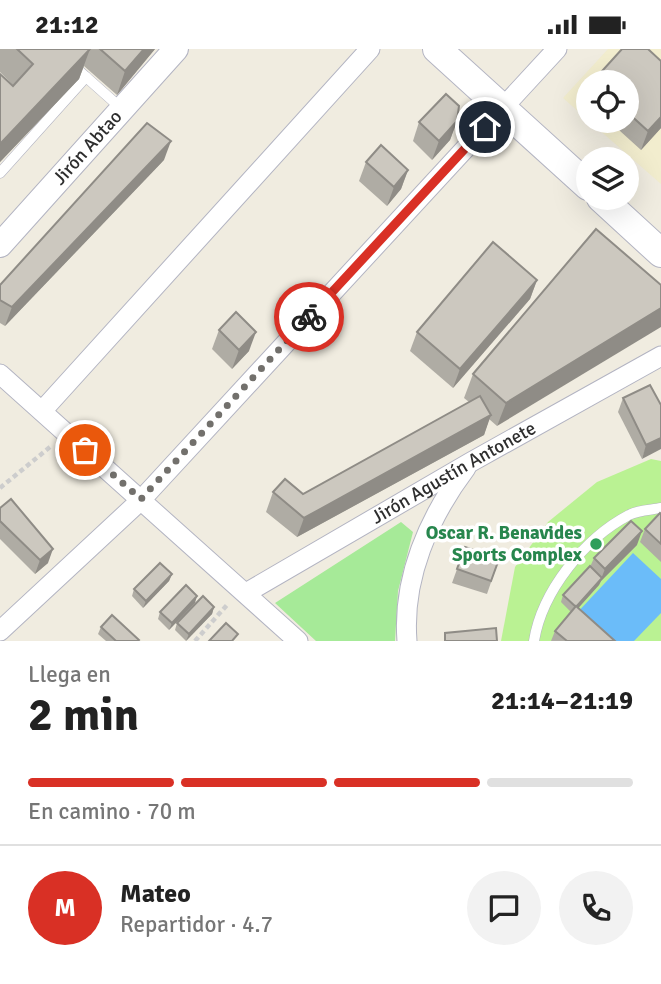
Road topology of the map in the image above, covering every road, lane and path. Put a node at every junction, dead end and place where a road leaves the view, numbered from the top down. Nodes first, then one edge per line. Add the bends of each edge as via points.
1 (54, 49) edge
2 (176, 49) edge
3 (370, 49) edge
4 (437, 49) edge
5 (557, 49) edge
6 (86, 77) junction
7 (503, 108) junction
8 (122, 109) junction
9 (0, 173) edge
10 (576, 175) edge
11 (614, 210) edge
12 (0, 245) edge
13 (661, 253) edge
14 (661, 356) edge
15 (0, 374) edge
16 (42, 411) junction
17 (67, 433) junction
18 (471, 462) junction
19 (0, 488) edge
20 (141, 499) junction
21 (661, 508) edge
22 (243, 591) junction
23 (0, 631) edge
24 (195, 641) edge
25 (298, 641) edge
26 (407, 641) edge
27 (534, 641) edge

1 - 6 lane
2 - 8 street, Jirón Abtao
3 - 16 street
4 - 7 main road
5 - 7 street
6 - 8 lane
6 - 9 lane
7 - 10 main road
7 - 20 street
8 - 12 street, Jirón Abtao
11 - 13 main road
14 - 18 street, Jirón Agustín Antonete
15 - 16 street
16 - 17 street
17 - 19 path
17 - 20 street
18 - 22 street, Jirón Agustín Antonete
18 - 26 street via 430,524 417,559
20 - 22 street
20 - 23 street
21 - 27 lane via 632,513 604,531 556,583
22 - 24 path
22 - 25 street

